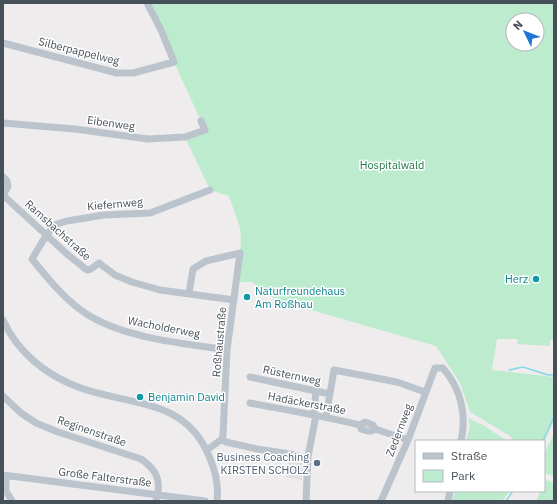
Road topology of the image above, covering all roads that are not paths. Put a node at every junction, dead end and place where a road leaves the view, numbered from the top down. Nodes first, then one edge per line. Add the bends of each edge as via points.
1 (147, 3) edge
2 (3, 43) edge
3 (201, 121) dead end
4 (3, 124) edge
5 (3, 177) edge
6 (210, 190) dead end
7 (47, 234) junction
8 (189, 293) junction
9 (234, 300) junction
10 (3, 320) edge
11 (228, 350) junction
12 (250, 378) dead end
13 (316, 391) junction
14 (425, 392) junction
15 (330, 394) junction
16 (3, 396) edge
17 (250, 403) dead end
18 (315, 416) junction
19 (326, 417) junction
20 (222, 439) junction
21 (408, 440) junction
22 (461, 440) edge
23 (207, 450) junction
24 (296, 455) dead end
25 (4, 476) edge
26 (157, 498) edge
27 (12, 501) edge
28 (205, 501) edge
29 (217, 501) edge
30 (306, 501) edge
31 (381, 501) edge

1 - 2 street, Silberpappelweg via 174,62 133,73 117,73
3 - 4 street, Eibenweg via 205,130 185,137 148,139 75,129
5 - 7 street, Ramsbachstraße via 8,187 4,196
6 - 7 street, Kiefernweg via 150,212 67,220 57,224
7 - 8 street, Ramsbachstraße via 87,270 99,264 132,282 160,290
7 - 11 street, Wacholderweg via 32,259 57,289 89,316 132,334
8 - 9 street, Ramsbachstraße
8 - 9 street, Roßhaustraße via 193,269 206,261 240,252
9 - 11 street, Roßhaustraße
10 - 23 street via 13,338 31,359 56,377 80,388 170,412 190,428
11 - 20 street, Roßhaustraße
12 - 13 street, Rüsternweg
13 - 15 street, Rüsternweg
13 - 18 street
14 - 15 street via 397,382 334,370
14 - 21 street, Zedernweg
14 - 22 street, Zedernweg via 435,368 443,368 459,395 464,423
15 - 19 street
16 - 26 street, Reginenstraße via 36,423 141,459 150,465 157,476
17 - 18 street, Hadäckerstraße
18 - 19 street, Hadäckerstraße
18 - 30 street via 308,456
19 - 21 street, Hadäckerstraße via 360,425 369,422 375,429
20 - 23 street
20 - 24 street via 258,449
21 - 31 street, Zedernweg
23 - 29 street via 217,484
25 - 26 street, Große Falterstraße
25 - 27 street via 6,491
26 - 28 street, Große Falterstraße

